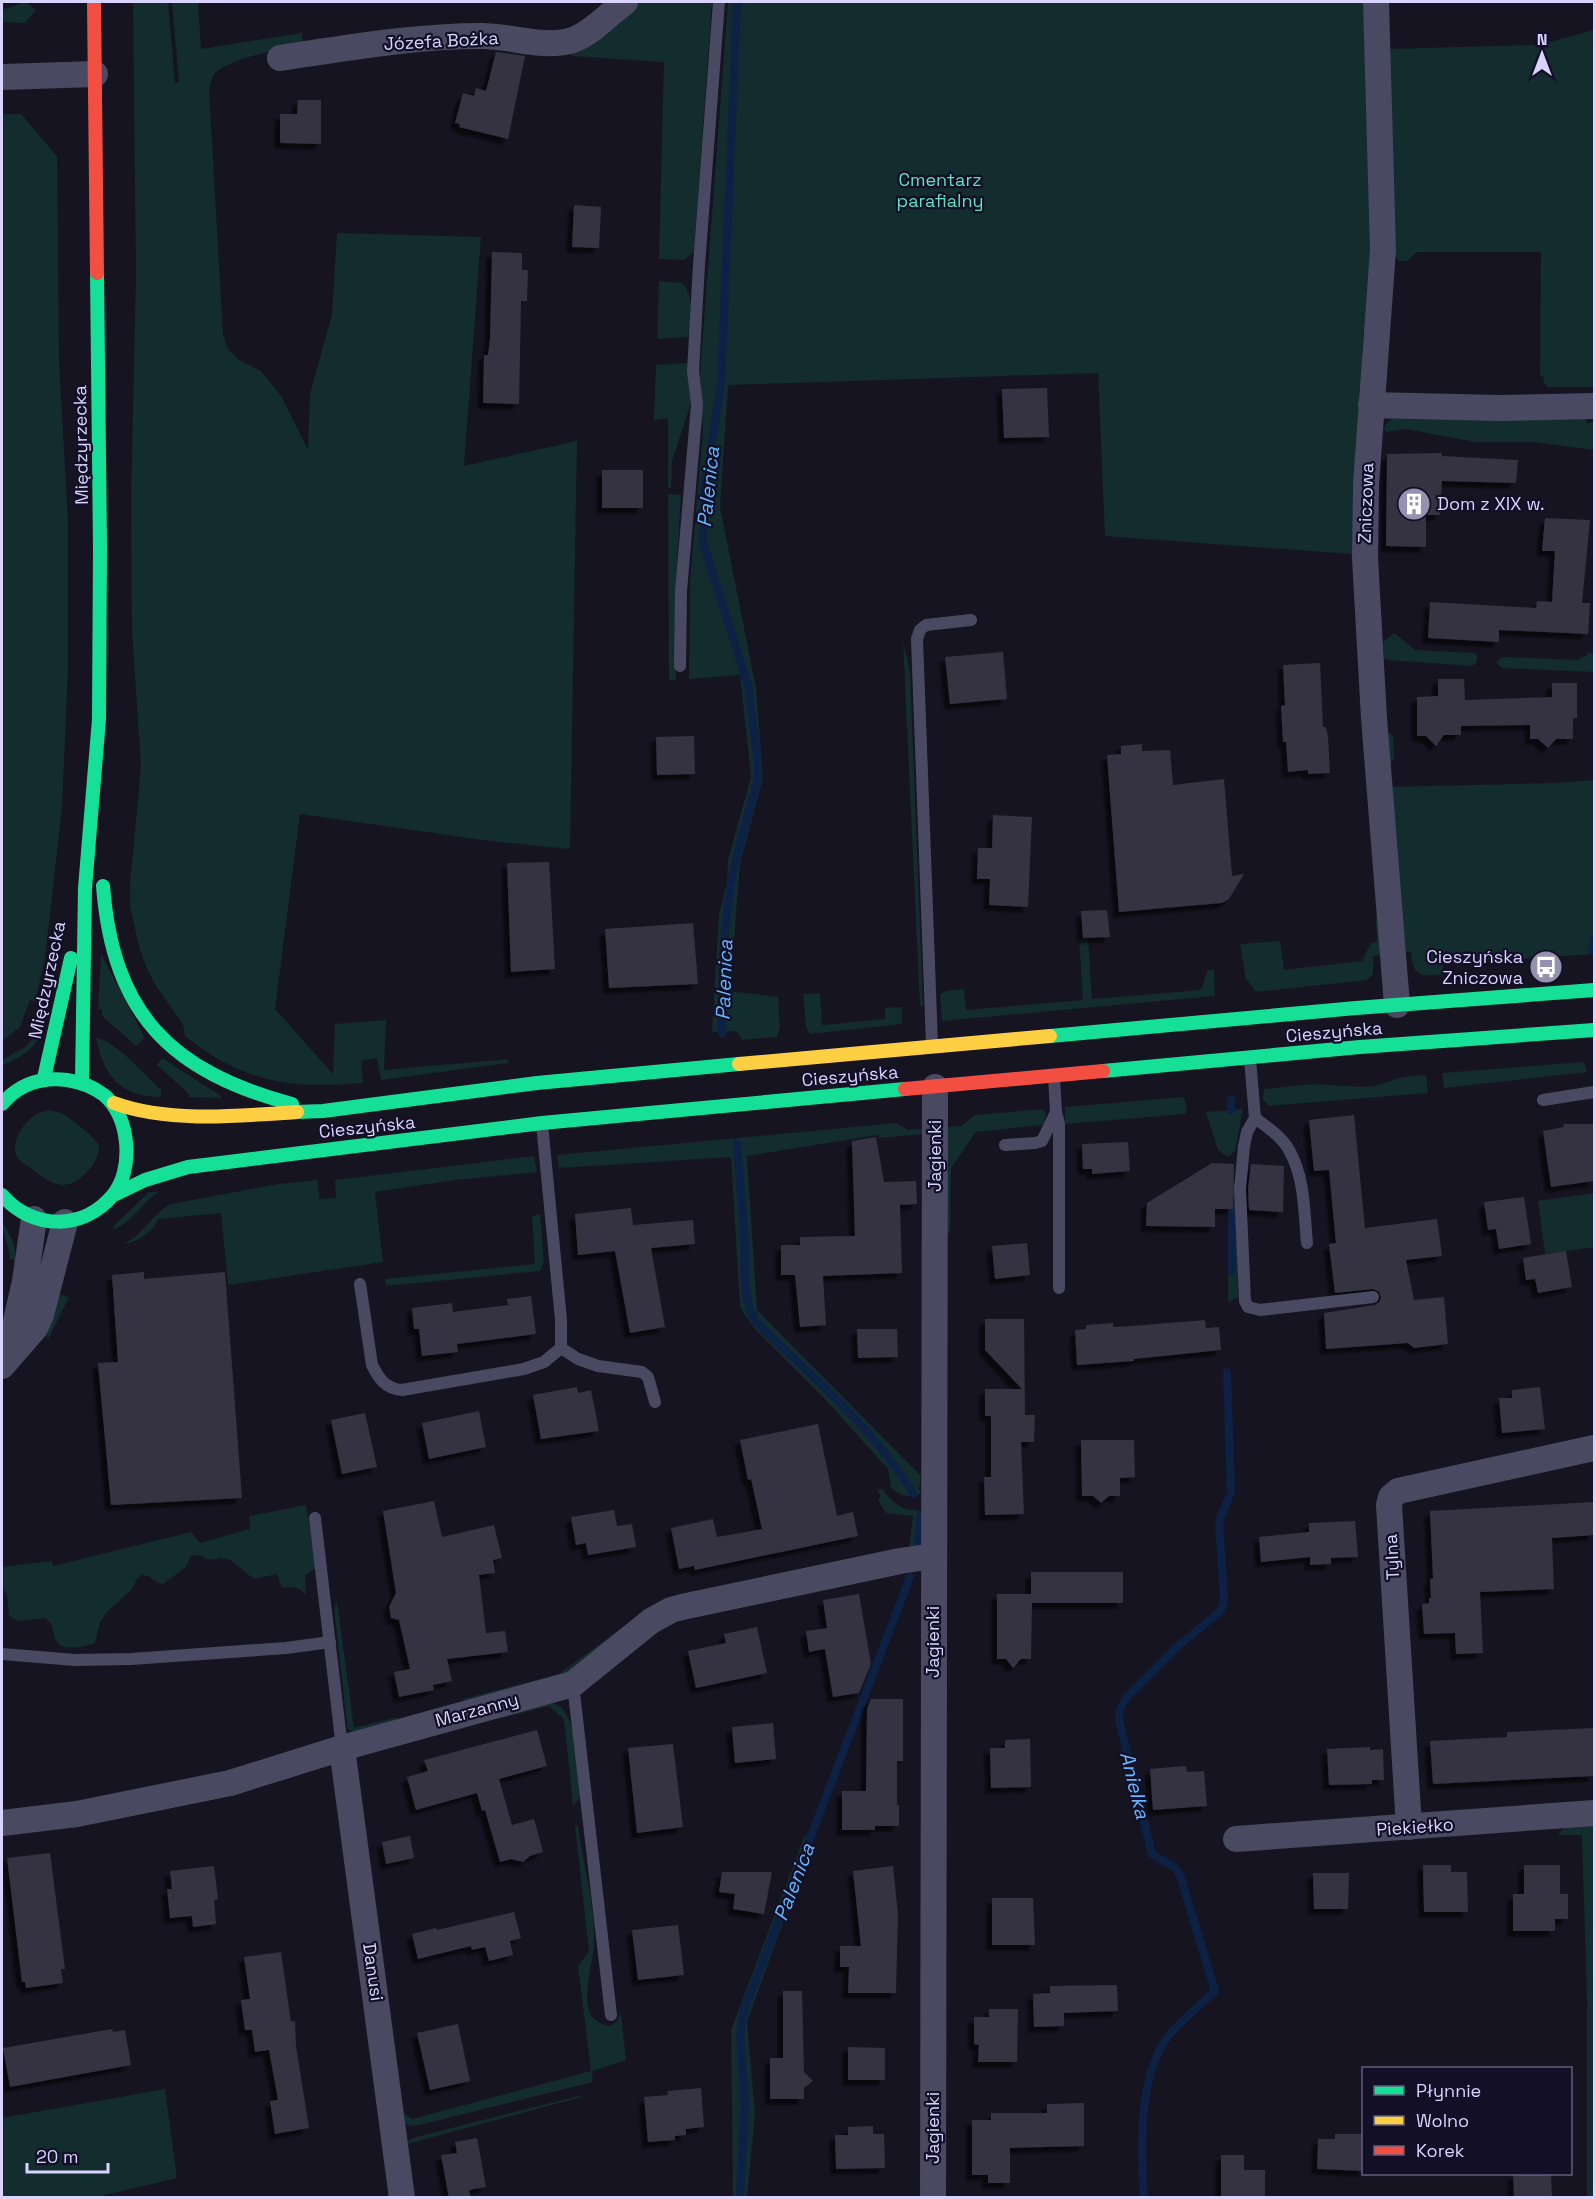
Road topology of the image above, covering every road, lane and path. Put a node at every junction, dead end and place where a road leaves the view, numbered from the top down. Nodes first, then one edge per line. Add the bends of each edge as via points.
1 (94, 2) edge
2 (625, 2) edge
3 (719, 2) edge
4 (1376, 2) edge
5 (280, 58) dead end
6 (95, 74) junction
7 (2, 76) edge
8 (1371, 405) junction
9 (1594, 406) edge
10 (971, 620) dead end
11 (680, 666) dead end
12 (99, 719) junction
13 (102, 849) dead end
14 (102, 873) dead end
15 (85, 888) junction
16 (1594, 990) edge
17 (1397, 1005) junction
18 (1594, 1030) edge
19 (1594, 1041) edge
20 (932, 1047) junction
21 (1250, 1058) junction
22 (1054, 1076) junction
23 (44, 1078) junction
24 (81, 1081) junction
25 (935, 1087) junction
26 (1594, 1092) edge
27 (3, 1100) edge
28 (1543, 1100) dead end
29 (114, 1103) junction
30 (323, 1111) junction
31 (1056, 1112) junction
32 (1255, 1118) junction
33 (542, 1123) junction
34 (1005, 1145) dead end
35 (116, 1194) junction
36 (3, 1198) edge
37 (34, 1219) junction
38 (65, 1222) junction
39 (1307, 1243) dead end
40 (360, 1284) dead end
41 (1059, 1288) dead end
42 (1373, 1297) dead end
43 (561, 1348) junction
44 (5, 1361) edge
45 (655, 1402) dead end
46 (1594, 1448) edge
47 (315, 1518) dead end
48 (933, 1556) junction
49 (330, 1642) junction
50 (2, 1654) edge
51 (573, 1684) junction
52 (342, 1748) junction
53 (1594, 1813) edge
54 (2, 1823) edge
55 (1409, 1827) junction
56 (1236, 1839) dead end
57 (611, 2015) dead end
58 (402, 2198) edge
59 (933, 2198) edge

1 - 6 main road, Międzyrzecka
2 - 5 street, Józefa Bożka via 585,33 549,44 482,36 434,38
3 - 11 lane via 699,265 693,371 697,405 681,591
4 - 8 street, Zniczowa via 1383,250
6 - 7 street
6 - 12 main road, Międzyrzecka
8 - 9 street
8 - 17 street, Zniczowa via 1365,485 1365,570
10 - 20 lane via 926,625 917,639
12 - 13 main road
12 - 15 main road, Międzyrzecka
14 - 30 main road via 107,924 118,969 132,998 158,1034 215,1078 269,1099
15 - 23 main road, Międzyrzecka
15 - 24 main road, Międzyrzecka
16 - 17 main road, Cieszyńska
17 - 20 main road, Cieszyńska
18 - 19 lane
18 - 21 main road, Cieszyńska
20 - 30 main road, Cieszyńska via 537,1083
21 - 22 main road, Cieszyńska
21 - 32 lane
22 - 25 main road, Cieszyńska
22 - 31 lane
23 - 24 main road
23 - 27 main road via 24,1085
24 - 29 main road via 99,1089
25 - 33 main road, Cieszyńska
25 - 48 street, Jagienki
26 - 28 lane
29 - 30 main road, Cieszyńska via 167,1115 250,1116
29 - 35 main road via 122,1117 127,1144 123,1177
31 - 34 lane via 1042,1141
31 - 41 lane
32 - 39 lane via 1289,1149 1302,1184
32 - 42 lane via 1247,1132 1241,1164 1243,1290 1248,1306 1260,1310
33 - 35 main road, Cieszyńska via 188,1167
33 - 43 lane
35 - 38 main road, Cieszyńska via 93,1213
36 - 37 main road
37 - 38 main road
37 - 44 street via 27,1269
38 - 44 street via 41,1315
40 - 43 lane via 372,1365 377,1376 393,1389 524,1369 544,1362
43 - 45 lane via 598,1366 642,1372 648,1377
46 - 55 street, Tylna via 1398,1491 1391,1497
47 - 49 lane
48 - 51 street, Marzanny via 671,1610 651,1621
48 - 59 street, Jagienki
49 - 50 lane via 131,1659 75,1660
49 - 52 lane
51 - 52 street, Marzanny
51 - 57 lane
52 - 54 street, Marzanny via 230,1783 76,1814
52 - 58 street, Danusi
53 - 55 street, Piekiełko
55 - 56 street, Piekiełko

